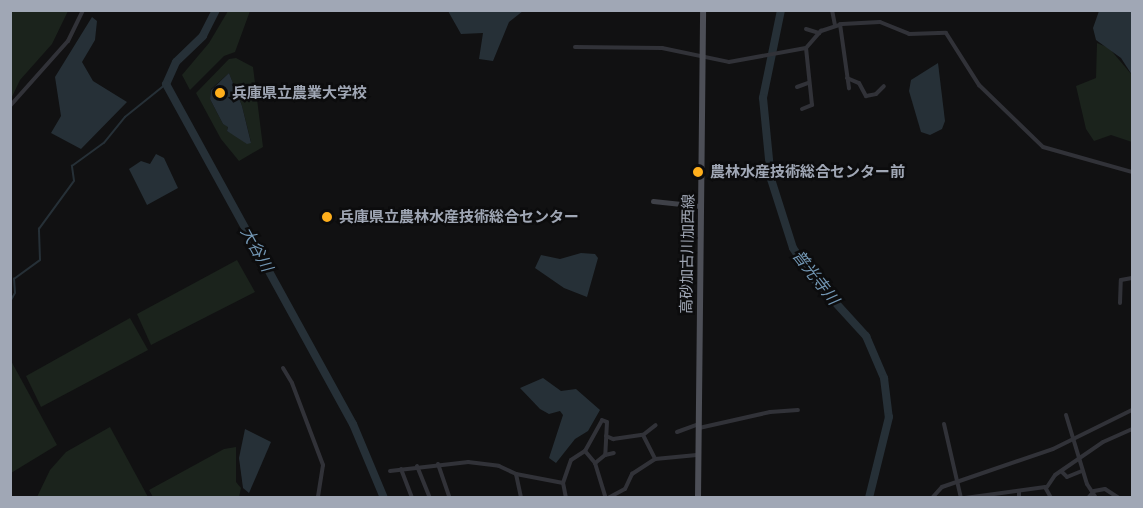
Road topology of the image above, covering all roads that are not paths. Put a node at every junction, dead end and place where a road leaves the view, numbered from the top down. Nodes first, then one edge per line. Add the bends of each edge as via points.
1 (83, 10) edge
2 (703, 10) edge
3 (832, 10) edge
4 (838, 25) junction
5 (806, 29) dead end
6 (819, 33) junction
7 (575, 47) dead end
8 (806, 48) junction
9 (702, 55) junction
10 (847, 78) junction
11 (808, 83) junction
12 (797, 87) dead end
13 (884, 87) dead end
14 (849, 88) dead end
15 (10, 106) edge
16 (802, 109) dead end
17 (1132, 172) edge
18 (653, 201) dead end
19 (700, 206) junction
20 (1132, 278) edge
21 (1120, 303) dead end
22 (283, 368) dead end
23 (798, 410) dead end
24 (1132, 410) edge
25 (1066, 415) dead end
26 (944, 424) dead end
27 (657, 425) dead end
28 (696, 427) junction
29 (1132, 429) edge
30 (677, 432) dead end
31 (644, 435) junction
32 (606, 436) junction
33 (1072, 440) junction
34 (585, 451) junction
35 (614, 453) dead end
36 (605, 455) junction
37 (697, 455) junction
38 (655, 459) junction
39 (1079, 460) junction
40 (595, 463) junction
41 (438, 464) junction
42 (417, 466) junction
43 (401, 470) junction
44 (390, 471) dead end
45 (1082, 471) junction
46 (1062, 472) junction
47 (516, 474) junction
48 (958, 480) junction
49 (563, 483) junction
50 (1047, 487) junction
51 (1018, 491) junction
52 (1091, 493) junction
53 (318, 498) edge
54 (412, 498) edge
55 (430, 498) edge
56 (450, 498) edge
57 (521, 498) edge
58 (566, 498) edge
59 (607, 498) edge
60 (698, 498) edge
61 (932, 498) edge
62 (963, 498) edge
63 (1019, 498) edge
64 (1051, 498) edge
65 (1088, 498) edge
66 (1096, 498) edge
67 (1119, 498) edge

1 - 15 street via 68,41
2 - 9 main road, 高砂加古川加西線
3 - 4 street
4 - 6 street
4 - 10 street
4 - 17 street via 880,22 909,34 946,33 979,85 1043,147
5 - 6 street
6 - 8 street
7 - 9 street via 662,48
8 - 9 street via 729,62
8 - 11 street
9 - 19 main road, 高砂加古川加西線
10 - 13 street via 859,83 866,96
10 - 14 street
11 - 12 street
11 - 16 street via 812,105
18 - 19 street
19 - 28 main road, 高砂加古川加西線
20 - 21 street via 1121,280
22 - 53 street via 323,465
23 - 28 street
24 - 33 street
25 - 33 street
26 - 48 street
27 - 31 street
28 - 30 street
28 - 37 main road, 高砂加古川加西線
29 - 39 street via 1103,442
31 - 32 street via 613,439
31 - 38 street
32 - 34 street via 607,422 602,420
32 - 36 street
33 - 39 street
33 - 48 street
34 - 40 street
34 - 49 street via 571,460
35 - 36 street
36 - 40 street
37 - 38 street
37 - 60 main road, 高砂加古川加西線
38 - 59 street via 632,474 625,489
39 - 45 street
39 - 46 street
40 - 59 street
41 - 42 street
41 - 47 street via 499,466
41 - 56 street
42 - 43 street
42 - 55 street
43 - 44 street
43 - 54 street
45 - 46 street via 1067,477
45 - 52 street
46 - 50 street
47 - 49 street
47 - 57 street
48 - 61 street via 942,487
48 - 62 street
49 - 58 street
50 - 51 street
50 - 64 street
51 - 62 street
51 - 63 street
52 - 65 street
52 - 66 street
52 - 67 street via 1105,489

